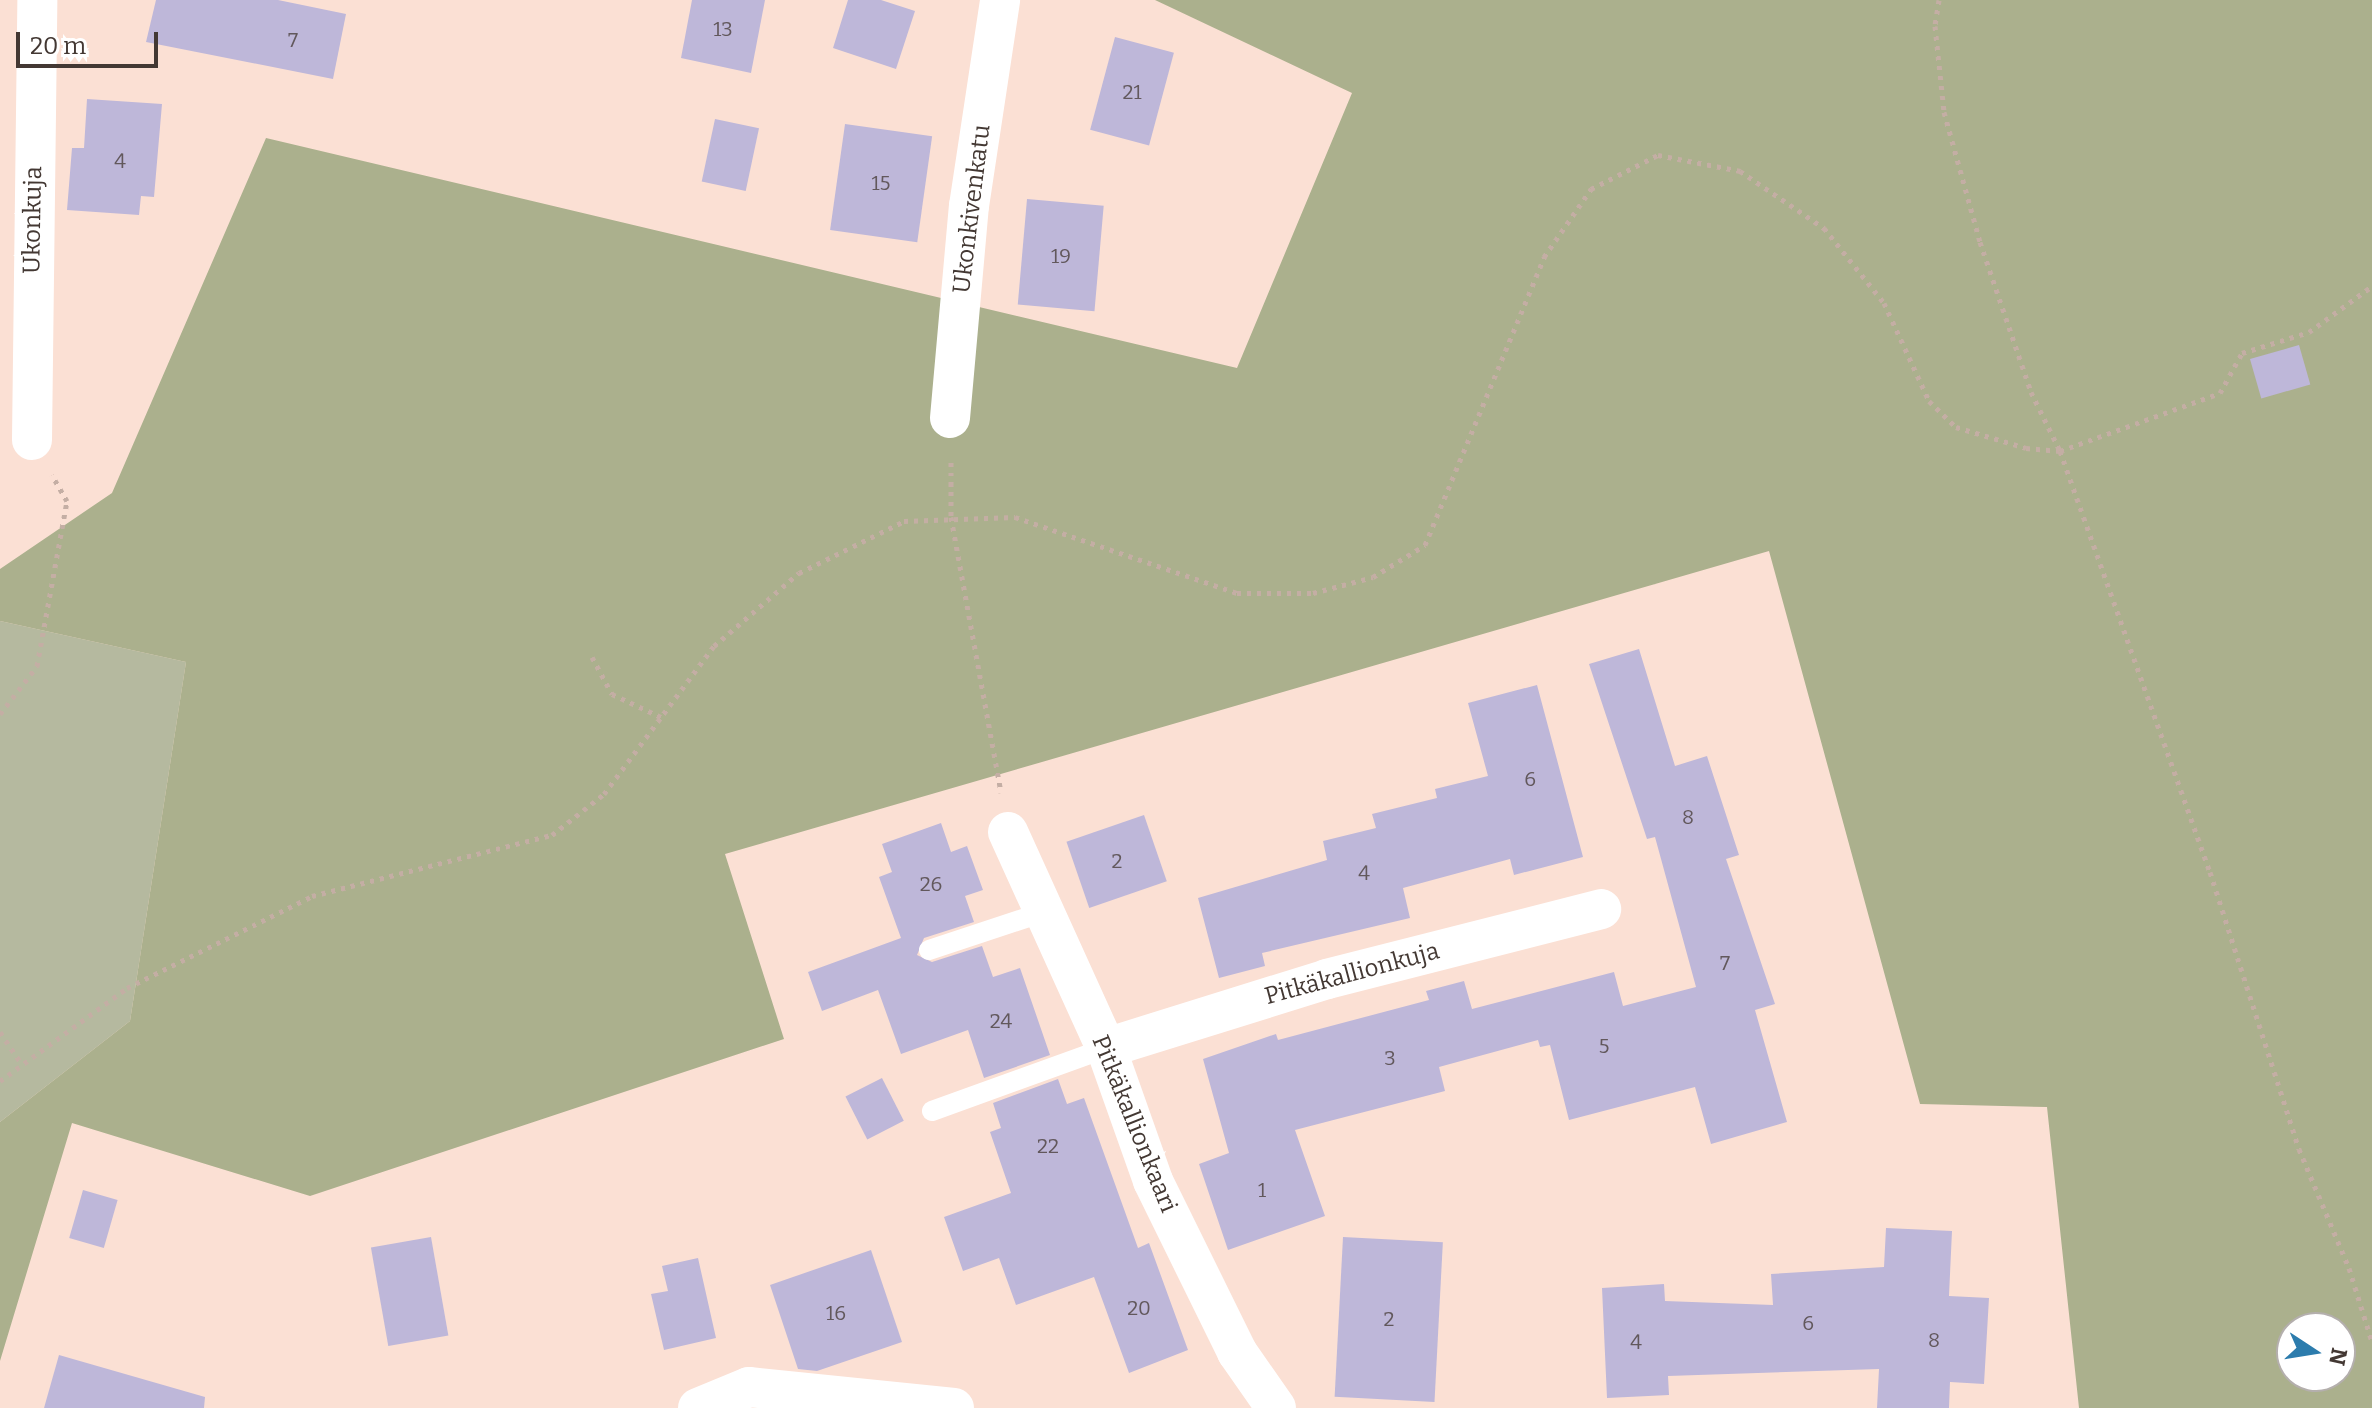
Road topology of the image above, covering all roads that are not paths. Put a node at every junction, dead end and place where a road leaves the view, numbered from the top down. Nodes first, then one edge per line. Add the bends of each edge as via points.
1 (37, 0) edge
2 (1000, 0) edge
3 (950, 418) road end
4 (32, 440) road end
5 (1008, 832) road end
6 (1601, 909) dead end
7 (1044, 912) junction
8 (929, 950) dead end
9 (1106, 1048) junction
10 (932, 1111) dead end
11 (698, 1408) edge
12 (954, 1408) edge
13 (1276, 1408) edge

1 - 4 street, Ukonkuja
2 - 3 street, Ukonkivenkatu via 969,206
5 - 7 street, Pitkäkallionkaari
6 - 9 street, Pitkäkallionkuja via 1327,979
7 - 8 lane
7 - 9 street, Pitkäkallionkaari
9 - 10 lane
9 - 13 street, Pitkäkallionkaari via 1153,1181 1237,1352
11 - 12 street via 749,1387

